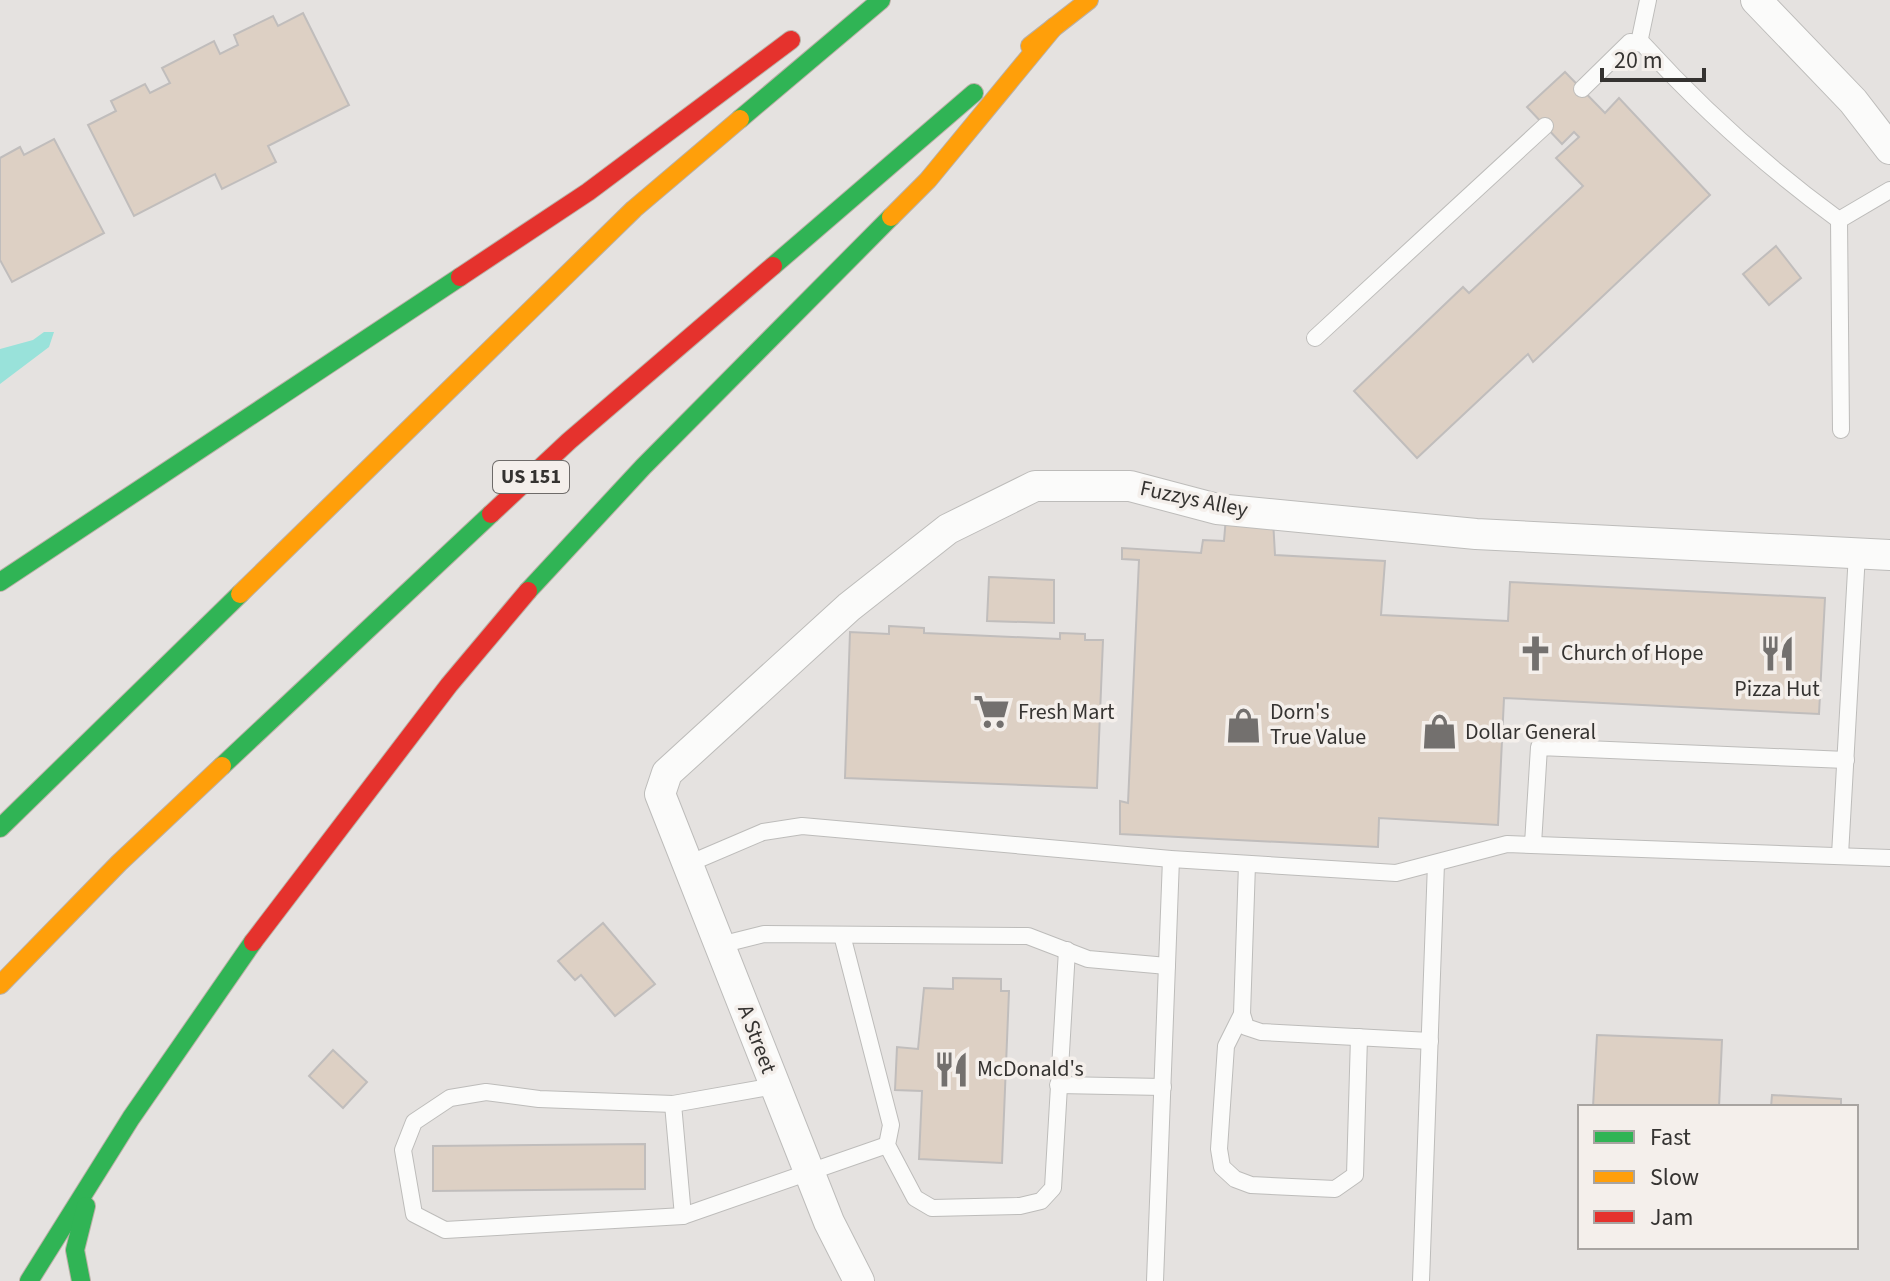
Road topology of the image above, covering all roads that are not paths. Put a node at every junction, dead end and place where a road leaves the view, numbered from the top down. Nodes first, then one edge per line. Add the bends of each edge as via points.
1 (881, 0) edge
2 (1089, 0) edge
3 (1648, 0) edge
4 (1756, 0) edge
5 (1054, 27) junction
6 (808, 28) dead end
7 (1639, 43) junction
8 (1582, 89) dead end
9 (1545, 126) dead end
10 (1890, 149) edge
11 (1890, 190) edge
12 (1839, 220) junction
13 (1315, 338) dead end
14 (1841, 430) dead end
15 (1857, 553) junction
16 (1890, 555) edge
17 (0, 582) edge
18 (1846, 760) junction
19 (660, 794) joint
20 (0, 828) edge
21 (1533, 844) junction
22 (1840, 855) junction
23 (1890, 858) edge
24 (1171, 859) junction
25 (1436, 863) junction
26 (688, 864) junction
27 (1247, 864) junction
28 (842, 935) junction
29 (720, 945) junction
30 (1067, 950) junction
31 (1167, 966) junction
32 (0, 985) edge
33 (1242, 1014) junction
34 (1359, 1037) junction
35 (1430, 1041) junction
36 (1058, 1085) junction
37 (775, 1086) junction
38 (1163, 1087) junction
39 (673, 1104) junction
40 (887, 1145) junction
41 (810, 1174) junction
42 (93, 1180) junction
43 (683, 1216) junction
44 (29, 1281) edge
45 (81, 1281) edge
46 (859, 1281) edge
47 (1155, 1281) edge
48 (1421, 1281) edge

1 - 20 highway via 634,209
2 - 5 highway, US 151
3 - 7 lane
4 - 10 street via 1853,101
5 - 32 highway, US 151 via 569,441 119,863
5 - 42 highway via 928,180 643,467 449,685 236,964
6 - 17 highway via 588,192
7 - 8 lane via 1630,42
7 - 12 lane via 1755,154
9 - 13 lane
11 - 12 lane
12 - 14 lane
15 - 16 street, Fuzzys Alley
15 - 18 lane
15 - 19 street, Fuzzys Alley via 1476,534 1217,509 1130,486 1035,486 948,529 849,607 667,773
18 - 21 lane via 1539,747
18 - 22 lane
19 - 26 street, A Street
21 - 22 lane
21 - 25 lane via 1507,844
22 - 23 lane
24 - 26 lane via 802,826 763,832
24 - 27 lane
24 - 31 lane
25 - 27 lane via 1396,873
25 - 35 lane
26 - 29 street, A Street
27 - 33 lane
28 - 29 lane via 764,934
28 - 30 lane via 1028,936
28 - 40 lane via 886,1098 891,1125
29 - 37 street, A Street
30 - 31 lane via 1088,959
30 - 36 lane
31 - 38 lane
33 - 34 lane via 1246,1027 1261,1032
33 - 34 lane via 1226,1046 1219,1149 1222,1167 1251,1185 1335,1189 1355,1175
34 - 35 lane
35 - 48 lane
36 - 38 lane
36 - 40 lane via 1053,1188 1041,1201 932,1208 915,1198
37 - 39 lane
37 - 41 street, A Street
38 - 47 lane
39 - 43 lane
39 - 43 lane via 486,1092 450,1098 414,1122 403,1150 414,1214 445,1230
40 - 41 lane
41 - 43 lane
41 - 46 street, A Street
42 - 44 highway
42 - 45 highway via 75,1250

